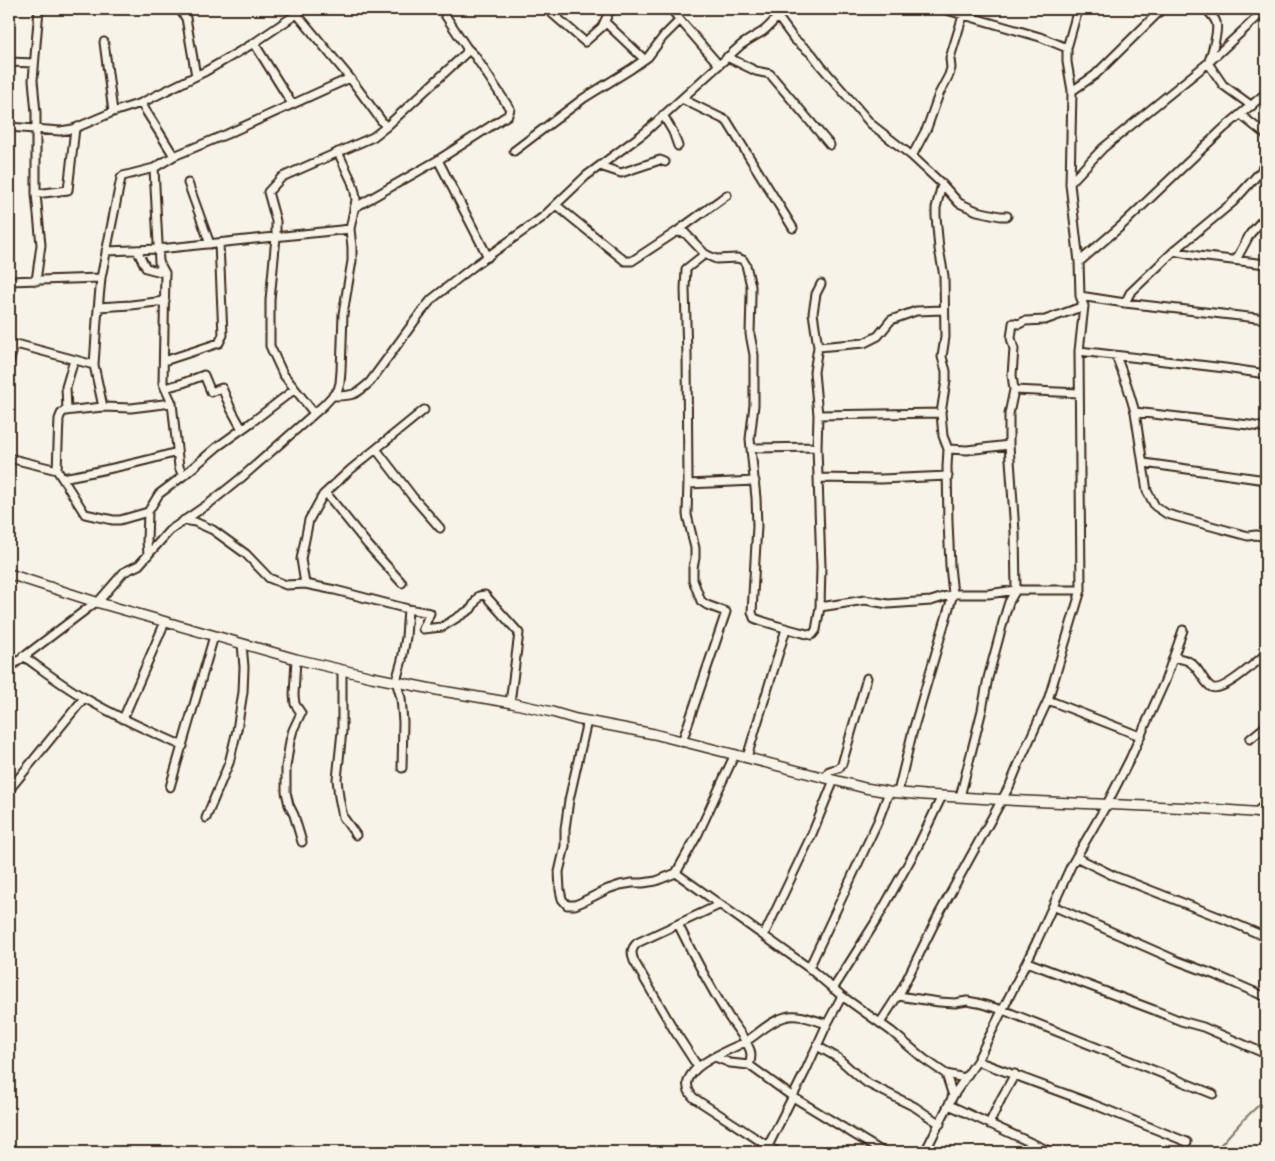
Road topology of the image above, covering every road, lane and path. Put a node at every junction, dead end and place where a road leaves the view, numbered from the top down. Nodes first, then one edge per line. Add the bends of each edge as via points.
1 (39, 9) edge
2 (179, 9) edge
3 (304, 9) edge
4 (446, 9) edge
5 (547, 9) edge
6 (614, 9) edge
7 (671, 9) edge
8 (772, 9) edge
9 (785, 9) edge
10 (943, 9) edge
11 (1078, 9) edge
12 (1162, 9) edge
13 (1206, 9) edge
14 (1266, 9) edge
15 (964, 12) edge
16 (297, 14) junction
17 (777, 16) junction
18 (680, 20) junction
19 (605, 22) junction
20 (104, 42) dead end
21 (254, 43) junction
22 (467, 48) junction
23 (1067, 48) junction
24 (728, 58) junction
25 (644, 60) junction
26 (9, 62) edge
27 (34, 63) junction
28 (1208, 63) junction
29 (719, 65) junction
30 (196, 76) junction
31 (350, 78) junction
32 (1072, 92) junction
33 (1266, 93) edge
34 (682, 99) junction
35 (141, 103) junction
36 (292, 104) junction
37 (1252, 106) junction
38 (113, 112) junction
39 (663, 115) junction
40 (1241, 115) junction
41 (9, 127) edge
42 (386, 127) junction
43 (75, 128) junction
44 (36, 130) junction
45 (1266, 135) edge
46 (830, 145) dead end
47 (678, 146) dead end
48 (514, 151) dead end
49 (338, 152) junction
50 (174, 156) junction
51 (912, 156) junction
52 (438, 160) junction
53 (1266, 161) edge
54 (665, 162) dead end
55 (600, 166) junction
56 (154, 168) junction
57 (188, 182) dead end
58 (942, 184) junction
59 (1070, 184) junction
60 (36, 194) junction
61 (727, 195) dead end
62 (556, 205) junction
63 (354, 208) junction
64 (1007, 216) dead end
65 (1266, 216) edge
66 (793, 228) dead end
67 (350, 229) junction
68 (676, 232) junction
69 (276, 237) junction
70 (219, 243) junction
71 (210, 244) junction
72 (159, 249) junction
73 (137, 250) junction
74 (1174, 251) junction
75 (106, 252) junction
76 (705, 254) junction
77 (488, 257) junction
78 (1236, 260) junction
79 (1079, 262) junction
80 (1266, 264) edge
81 (165, 272) junction
82 (101, 278) junction
83 (9, 281) edge
84 (36, 281) junction
85 (821, 284) dead end
86 (1080, 296) junction
87 (165, 301) junction
88 (1125, 303) junction
89 (1084, 306) junction
90 (98, 307) junction
91 (944, 310) junction
92 (1266, 319) edge
93 (818, 347) junction
94 (1079, 351) junction
95 (1116, 356) junction
96 (74, 360) junction
97 (164, 361) junction
98 (9, 363) edge
99 (94, 365) junction
100 (1266, 374) edge
101 (164, 388) junction
102 (295, 389) junction
103 (1014, 390) junction
104 (1079, 393) junction
105 (334, 396) junction
106 (172, 403) junction
107 (103, 407) junction
108 (424, 410) dead end
109 (67, 411) junction
110 (1135, 412) junction
111 (314, 413) junction
112 (941, 413) junction
113 (818, 415) junction
114 (1266, 428) edge
115 (242, 429) junction
116 (1009, 445) junction
117 (817, 447) junction
118 (752, 448) junction
119 (948, 449) junction
120 (376, 450) junction
121 (177, 452) junction
122 (9, 458) edge
123 (1144, 463) junction
124 (57, 470) junction
125 (183, 476) junction
126 (948, 476) junction
127 (62, 478) junction
128 (818, 478) junction
129 (1266, 480) edge
130 (755, 482) junction
131 (688, 484) junction
132 (326, 492) junction
133 (148, 512) junction
134 (184, 520) junction
135 (440, 528) dead end
136 (1266, 537) edge
137 (148, 555) junction
138 (9, 574) edge
139 (402, 583) dead end
140 (305, 584) junction
141 (1016, 590) junction
142 (1081, 590) junction
143 (953, 594) junction
144 (97, 602) junction
145 (820, 607) junction
146 (408, 609) junction
147 (165, 622) junction
148 (786, 629) junction
149 (1183, 630) dead end
150 (214, 636) junction
151 (242, 644) junction
152 (1266, 654) edge
153 (23, 656) junction
154 (1174, 656) junction
155 (296, 660) junction
156 (9, 668) edge
157 (342, 670) junction
158 (867, 678) dead end
159 (396, 681) junction
160 (84, 698) junction
161 (1048, 700) junction
162 (510, 703) junction
163 (123, 719) junction
164 (587, 721) junction
165 (1266, 726) edge
166 (1140, 736) junction
167 (1250, 739) dead end
168 (682, 742) junction
169 (183, 746) junction
170 (735, 754) junction
171 (747, 757) junction
172 (402, 768) dead end
173 (829, 779) junction
174 (170, 788) dead end
175 (9, 790) edge
176 (894, 792) junction
177 (942, 796) junction
178 (960, 797) junction
179 (1002, 799) junction
180 (1266, 803) edge
181 (1107, 804) junction
182 (1256, 813) junction
183 (1266, 813) edge
184 (206, 818) dead end
185 (356, 835) dead end
186 (302, 842) dead end
187 (1076, 857) junction
188 (676, 873) junction
189 (719, 904) junction
190 (1052, 906) junction
191 (678, 924) junction
192 (764, 936) junction
193 (1266, 937) edge
194 (1027, 962) junction
195 (808, 968) junction
196 (833, 989) junction
197 (842, 996) junction
198 (898, 996) junction
199 (1266, 997) edge
200 (1003, 1010) junction
201 (880, 1023) junction
202 (827, 1024) junction
203 (746, 1042) junction
204 (817, 1046) junction
205 (1266, 1054) edge
206 (715, 1056) junction
207 (977, 1061) junction
208 (749, 1065) junction
209 (698, 1066) junction
210 (946, 1074) junction
211 (1015, 1074) junction
212 (964, 1078) junction
213 (1213, 1094) dead end
214 (954, 1096) junction
215 (793, 1097) junction
216 (950, 1104) junction
217 (940, 1124) junction
218 (989, 1124) junction
219 (1187, 1142) dead end
220 (766, 1149) edge
221 (777, 1152) edge
222 (883, 1152) edge
223 (925, 1152) edge
224 (1051, 1152) edge

1 - 27 street
2 - 30 street via 186,18
3 - 16 street
4 - 22 street via 445,15
5 - 19 street via 585,42
6 - 19 street
7 - 18 street
8 - 17 street
9 - 17 street
10 - 15 street
11 - 23 street
12 - 32 street via 1095,75
13 - 28 street via 1216,22
14 - 28 street
15 - 23 street
15 - 51 street via 950,58 949,75
16 - 21 street
16 - 31 street
17 - 24 street
17 - 51 street via 871,124
18 - 25 street
18 - 29 street
19 - 25 street
20 - 38 street
21 - 30 street
21 - 36 street
22 - 42 street via 466,53
22 - 52 street via 510,110 508,115
23 - 32 street
24 - 29 street
24 - 46 street via 770,74
25 - 48 street via 584,98
26 - 27 street
27 - 44 street
28 - 37 street via 1223,85
28 - 59 street via 1103,148
29 - 34 street
30 - 35 street
31 - 36 street
31 - 42 street
32 - 59 street
33 - 37 street
34 - 39 street
34 - 66 street via 727,122
35 - 38 street
35 - 50 street
36 - 50 street
37 - 40 street
38 - 43 street
39 - 47 street
39 - 55 street
40 - 45 street
40 - 79 street
41 - 44 street
42 - 49 street via 373,137
43 - 44 street
43 - 60 street via 68,190
44 - 60 street
49 - 63 street via 355,192
49 - 69 street via 282,177 268,192 276,221
50 - 56 street
51 - 58 street
52 - 63 street
52 - 77 street
53 - 74 street via 1262,172 1233,202
54 - 55 street via 660,160 621,173
55 - 62 street
56 - 72 street
56 - 75 street via 121,178
57 - 71 street
58 - 64 street via 959,203 970,209
58 - 91 street via 936,216 944,272
59 - 79 street
60 - 84 street via 41,244
61 - 68 street
62 - 68 street via 629,262
62 - 77 street
63 - 67 street
65 - 78 street via 1250,234
67 - 69 street
67 - 105 street via 352,261 343,314 340,383
68 - 76 street via 684,233
69 - 70 street
69 - 102 street via 270,300 270,346 283,374
70 - 71 street
70 - 97 street via 222,339 219,343
71 - 72 street
72 - 73 street
72 - 81 street via 159,262
73 - 75 street
73 - 81 street via 146,268
74 - 78 street
74 - 88 street via 1130,293
75 - 82 street
76 - 118 street via 716,259 737,258 746,265 751,291 750,334 754,355
76 - 131 street via 686,269
77 - 105 street via 432,299 363,389 352,395
78 - 80 street
79 - 86 street
81 - 87 street
82 - 84 street
82 - 90 street
83 - 84 street
85 - 93 street via 813,313
86 - 88 street
86 - 89 street
87 - 90 street
87 - 97 street
88 - 92 street
89 - 94 street
89 - 103 street via 1045,320 1013,324
90 - 99 street
91 - 93 street via 916,311 891,320 878,336 864,343
91 - 112 street via 942,357 946,380
93 - 113 street via 814,372
94 - 95 street
94 - 104 street
95 - 100 street
95 - 110 street
96 - 98 street via 20,345 14,346
96 - 99 street
96 - 109 street via 66,387
97 - 101 street
99 - 107 street
101 - 106 street
101 - 115 street via 204,375 211,392 222,388
102 - 111 street
102 - 115 street
103 - 104 street
103 - 116 street via 1009,414
104 - 142 street
105 - 111 street
106 - 107 street via 131,408
106 - 121 street
107 - 109 street
108 - 120 street
109 - 124 street via 60,414 59,419
110 - 114 street
110 - 123 street
111 - 134 street via 211,502
112 - 113 street
112 - 119 street
113 - 117 street
115 - 125 street
116 - 119 street
116 - 141 street
117 - 118 street
117 - 128 street
118 - 130 street
119 - 126 street
120 - 132 street
120 - 135 street
121 - 125 street
121 - 127 street
122 - 124 street
123 - 129 street
123 - 136 street via 1148,491 1155,506 1166,514 1248,536
124 - 127 street
125 - 133 street via 159,494
126 - 128 street
126 - 143 street
127 - 133 street via 82,512 89,516 120,520
128 - 145 street
130 - 131 street
130 - 148 street via 757,526 752,612 754,618
131 - 168 street via 687,515 695,548 693,580 701,601 726,612
132 - 139 street
132 - 140 street via 309,520 301,558
133 - 137 street
134 - 137 street via 169,531
134 - 140 street via 214,530 246,554 269,578 286,585
137 - 144 street via 139,565 124,572
138 - 144 street
140 - 146 street
141 - 142 street
141 - 143 street
141 - 178 street via 1005,615
142 - 161 street
143 - 145 street via 931,601 888,604 865,600
143 - 176 street
144 - 147 street
144 - 153 street
145 - 148 street via 813,634
146 - 159 street
146 - 162 street via 430,613 424,629 442,627 470,609 479,596 485,595 519,633
147 - 150 street
147 - 163 street
148 - 171 street
149 - 154 street
150 - 151 street
150 - 169 street
151 - 155 street
151 - 184 street via 244,681 237,730 229,763
152 - 154 street via 1231,682 1216,689 1194,665
153 - 156 street
153 - 160 street
154 - 166 street
155 - 157 street
155 - 186 street via 294,695 295,704 301,712 290,741 286,792
157 - 159 street
157 - 185 street via 338,788 343,817
158 - 173 street via 842,764 829,772
159 - 162 street
159 - 172 street via 403,722
160 - 163 street
160 - 175 street
161 - 166 street
161 - 179 street
162 - 164 street
163 - 169 street
164 - 168 street
164 - 188 street via 569,800 559,872 562,900 567,905 574,905 620,885 643,884
165 - 167 street
166 - 181 street
168 - 170 street
169 - 174 street
170 - 171 street
170 - 188 street
171 - 173 street
173 - 176 street
173 - 192 street via 812,834
176 - 177 street
176 - 195 street
177 - 178 street
177 - 196 street via 876,922
178 - 179 street
179 - 181 street
179 - 198 street
180 - 182 street
181 - 182 street
181 - 187 street
182 - 183 street
187 - 190 street
187 - 193 street via 1112,875
188 - 189 street
189 - 191 street
189 - 192 street
190 - 194 street
190 - 199 street
191 - 203 street via 706,980
191 - 209 street via 637,943 632,953 674,1030
192 - 195 street
194 - 200 street
194 - 205 street via 1181,1022 1203,1027
195 - 196 street
196 - 197 street
197 - 201 street
197 - 202 street
198 - 200 street via 939,1002 967,1001
198 - 201 street
200 - 207 street
200 - 213 street
201 - 210 street
202 - 203 street via 786,1016
202 - 204 street
203 - 206 street
203 - 208 street via 751,1057
204 - 215 street
204 - 217 street via 838,1058 868,1083
206 - 208 street via 730,1063
206 - 209 street
207 - 211 street
207 - 212 street
208 - 215 street
209 - 220 street via 688,1082 689,1092
210 - 212 street
210 - 214 street
211 - 218 street
211 - 219 street
212 - 214 street
214 - 216 street
215 - 220 street
215 - 222 street
216 - 217 street
216 - 218 street
217 - 223 street
218 - 224 street
220 - 221 street

